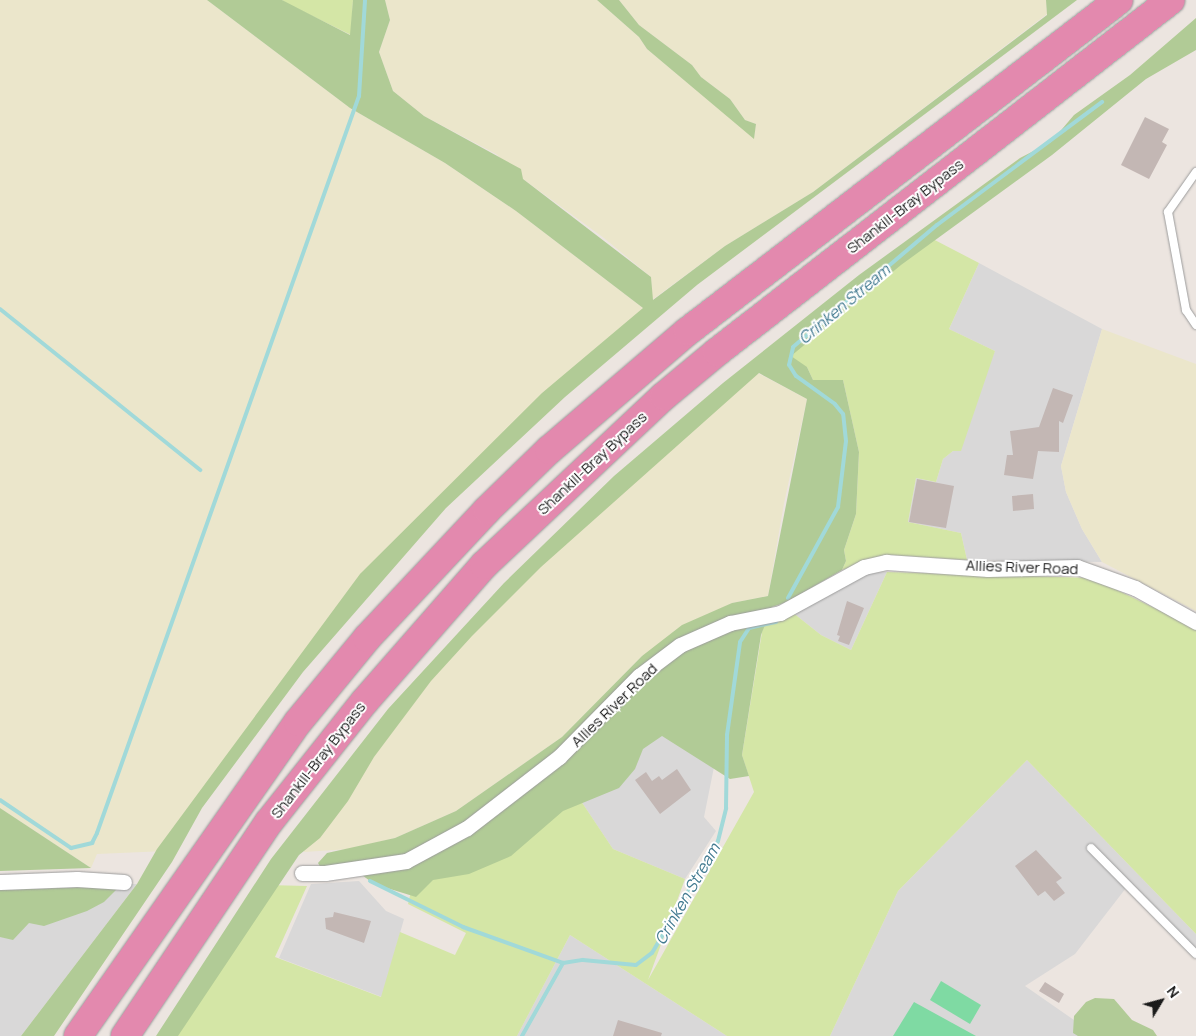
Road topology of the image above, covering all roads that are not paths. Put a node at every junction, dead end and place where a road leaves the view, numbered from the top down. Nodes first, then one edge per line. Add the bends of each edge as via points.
1 (1119, 0) edge
2 (1172, 0) edge
3 (1196, 172) edge
4 (1196, 325) edge
5 (1196, 622) edge
6 (1091, 848) dead end
7 (302, 873) dead end
8 (0, 882) edge
9 (124, 882) dead end
10 (1196, 954) edge
11 (135, 1025) edge
12 (78, 1036) edge
13 (125, 1036) edge

1 - 12 highway via 688,331 549,450 487,510 366,638 298,722
2 - 11 highway, Shankill-Bray Bypass via 717,352 657,402 484,565 364,701 270,822
3 - 4 lane via 1168,212 1186,310
5 - 7 street, Allies River Road via 1135,588 1077,567 988,569 886,562 864,567 780,613 730,623 680,645 640,676 559,757 460,832 406,861 325,873
6 - 10 lane
8 - 9 street via 77,878
11 - 13 highway, Shankill-Bray Bypass

